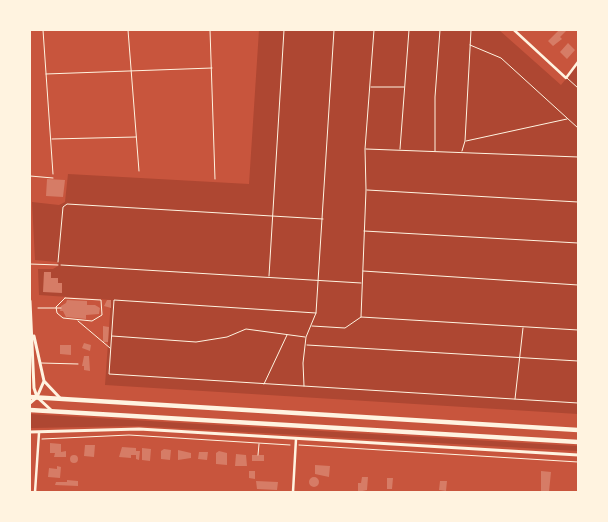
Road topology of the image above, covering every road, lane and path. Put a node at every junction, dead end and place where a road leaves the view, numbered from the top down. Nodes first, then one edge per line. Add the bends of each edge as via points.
1 (43, 30) edge
2 (128, 30) edge
3 (210, 30) edge
4 (284, 30) edge
5 (334, 30) edge
6 (374, 30) edge
7 (409, 30) edge
8 (440, 30) edge
9 (471, 30) edge
10 (514, 30) edge
11 (470, 45) junction
12 (578, 62) edge
13 (212, 68) junction
14 (132, 71) junction
15 (46, 74) junction
16 (566, 78) junction
17 (370, 87) junction
18 (406, 87) junction
19 (578, 88) edge
20 (568, 119) junction
21 (578, 128) edge
22 (137, 136) junction
23 (51, 139) junction
24 (465, 141) junction
25 (365, 149) junction
26 (400, 149) junction
27 (435, 151) junction
28 (461, 152) junction
29 (578, 157) edge
30 (139, 171) dead end
31 (30, 176) edge
32 (53, 178) joint
33 (215, 179) dead end
34 (366, 190) junction
35 (578, 202) edge
36 (272, 216) junction
37 (323, 219) junction
38 (364, 231) junction
39 (578, 243) edge
40 (30, 264) edge
41 (58, 265) junction
42 (362, 270) junction
43 (269, 278) junction
44 (319, 280) junction
45 (361, 283) junction
46 (578, 285) edge
47 (30, 301) edge
48 (38, 308) dead end
49 (56, 308) junction
50 (60, 308) dead end
51 (316, 314) junction
52 (361, 317) junction
53 (78, 320) junction
54 (312, 326) junction
55 (523, 327) junction
56 (578, 330) edge
57 (32, 331) junction
58 (287, 335) junction
59 (112, 336) junction
60 (306, 337) junction
61 (306, 345) junction
62 (111, 349) junction
63 (521, 357) junction
64 (578, 360) edge
65 (40, 363) junction
66 (78, 364) dead end
67 (32, 369) junction
68 (30, 374) edge
69 (44, 381) junction
70 (264, 384) junction
71 (304, 386) junction
72 (30, 397) edge
73 (37, 397) junction
74 (60, 398) junction
75 (515, 399) junction
76 (30, 403) edge
77 (578, 403) edge
78 (30, 410) edge
79 (51, 410) junction
80 (578, 430) edge
81 (30, 432) edge
82 (39, 432) junction
83 (296, 438) junction
84 (43, 439) dead end
85 (578, 442) edge
86 (259, 443) junction
87 (292, 445) dead end
88 (298, 445) dead end
89 (258, 455) dead end
90 (578, 455) edge
91 (578, 462) edge
92 (35, 492) edge
93 (293, 492) edge

1 - 15 path
2 - 14 path
3 - 13 path
4 - 36 path
5 - 37 path
6 - 17 path
7 - 18 path
8 - 27 path
9 - 11 path
10 - 16 street
11 - 20 path via 501,58
11 - 24 path
12 - 16 street
13 - 14 path
13 - 33 path
14 - 15 path
14 - 22 path
15 - 23 path
16 - 19 lane
17 - 18 path
17 - 25 path
18 - 26 path
20 - 21 path
20 - 24 path
22 - 23 path
22 - 30 path
23 - 32 path
24 - 28 path
25 - 26 path
25 - 34 path
26 - 27 path
27 - 28 path
28 - 29 path
31 - 32 lane
34 - 35 path
34 - 38 path
36 - 37 path
36 - 41 path via 67,204 63,206
36 - 43 path
37 - 44 path
38 - 39 path
38 - 42 path
40 - 41 lane
41 - 43 path
42 - 45 path
42 - 46 path
43 - 44 path
44 - 45 path
44 - 51 path
45 - 52 path
47 - 57 street
48 - 49 path
49 - 50 path
49 - 53 path via 63,318
49 - 53 path via 66,298 101,300 103,310 100,318
51 - 54 path
51 - 59 path via 114,300
52 - 54 path via 345,328
52 - 55 path
53 - 62 path
54 - 60 path
55 - 56 path
55 - 63 path
57 - 65 street
57 - 67 street
58 - 59 path via 246,329 228,337 184,342
58 - 60 path
58 - 70 path
59 - 62 path
60 - 61 path
61 - 63 path
61 - 71 path
62 - 70 path via 109,374
63 - 64 path
63 - 75 path
65 - 66 lane
65 - 69 street
67 - 68 street
67 - 73 street
69 - 73 street
69 - 74 street
70 - 71 path
71 - 75 path
72 - 73 main road
73 - 74 main road
73 - 76 street
73 - 79 street
74 - 80 main road
75 - 77 path
78 - 79 main road
79 - 85 main road
81 - 82 street
82 - 83 street via 136,429
82 - 92 street
83 - 90 street
83 - 93 street
84 - 86 path via 126,435
86 - 87 path
86 - 89 path
88 - 91 path

